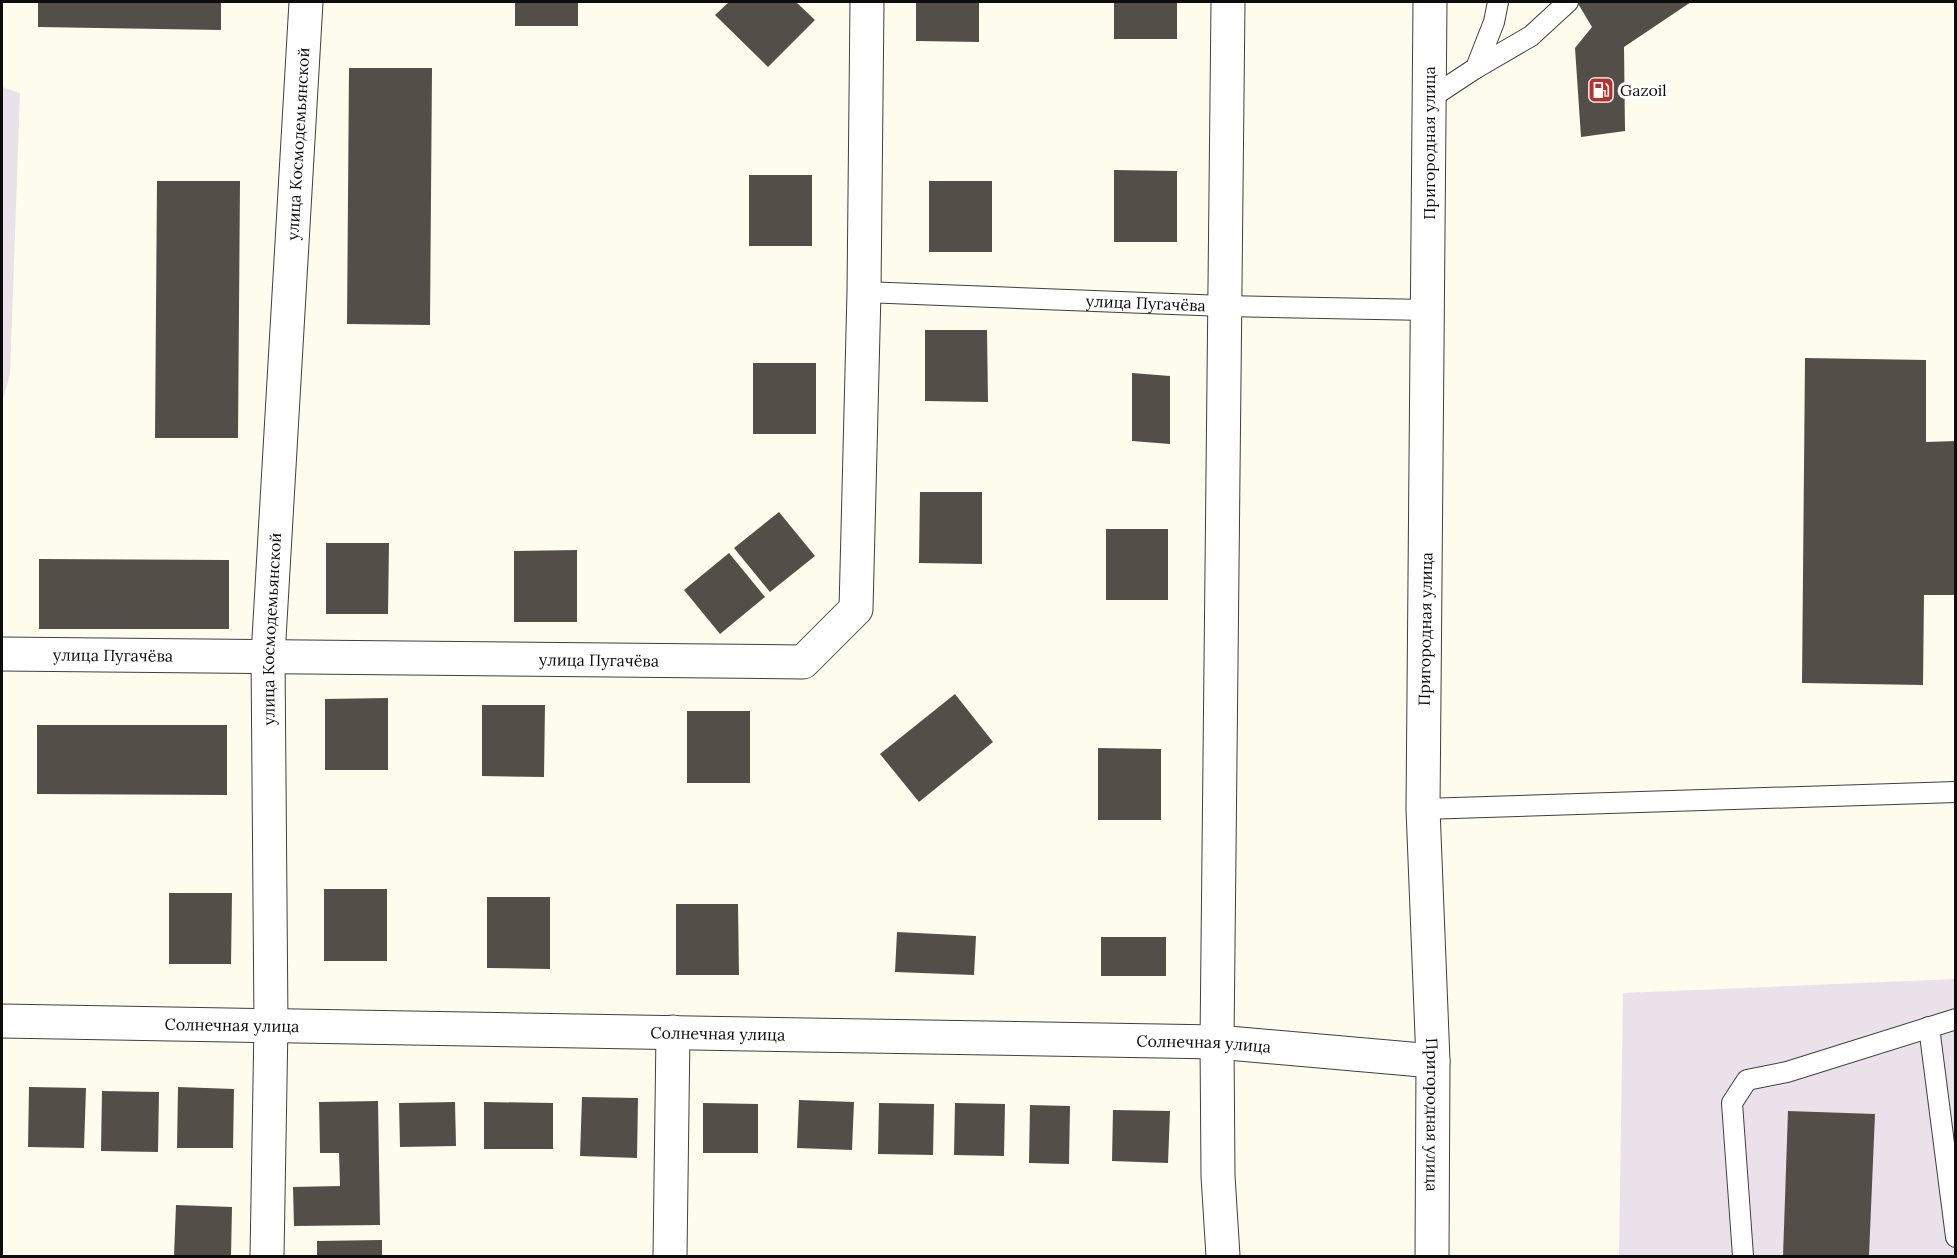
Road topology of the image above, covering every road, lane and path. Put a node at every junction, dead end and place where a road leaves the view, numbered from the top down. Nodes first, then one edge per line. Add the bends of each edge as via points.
1 (306, 2) edge
2 (867, 2) edge
3 (1228, 2) edge
4 (1430, 2) edge
5 (1498, 2) edge
6 (1568, 2) edge
7 (1476, 68) junction
8 (1430, 99) junction
9 (864, 292) junction
10 (1224, 306) junction
11 (1428, 310) junction
12 (2, 654) edge
13 (268, 656) junction
14 (1956, 792) edge
15 (1423, 809) junction
16 (1956, 1019) edge
17 (2, 1021) edge
18 (271, 1024) junction
19 (1929, 1027) junction
20 (673, 1032) junction
21 (1217, 1042) junction
22 (1433, 1061) junction
23 (1956, 1237) edge
24 (267, 1257) edge
25 (670, 1257) edge
26 (1223, 1257) edge
27 (1432, 1257) edge
28 (1743, 1257) edge

1 - 13 street, улица Космодемьянской
2 - 9 street, улица Пугачёва
3 - 10 street
4 - 8 street, Пригородная улица
5 - 7 lane
6 - 7 lane via 1531,36
7 - 8 lane
8 - 11 street, Пригородная улица
9 - 10 lane, улица Пугачёва
9 - 13 street, улица Пугачёва via 856,609 803,662
10 - 11 lane, улица Пугачёва
10 - 21 street
11 - 15 street, Пригородная улица
12 - 13 street, улица Пугачёва
13 - 18 street, улица Космодемьянской
14 - 15 lane
15 - 22 street, Пригородная улица
16 - 19 lane
17 - 18 street, Солнечная улица
18 - 20 street, Солнечная улица
18 - 24 street, улица Космодемьянской
19 - 23 lane
19 - 28 lane via 1786,1072 1747,1080 1732,1103
20 - 21 street, Солнечная улица
20 - 25 street
21 - 22 street, Солнечная улица
21 - 26 street
22 - 27 street, Пригородная улица

